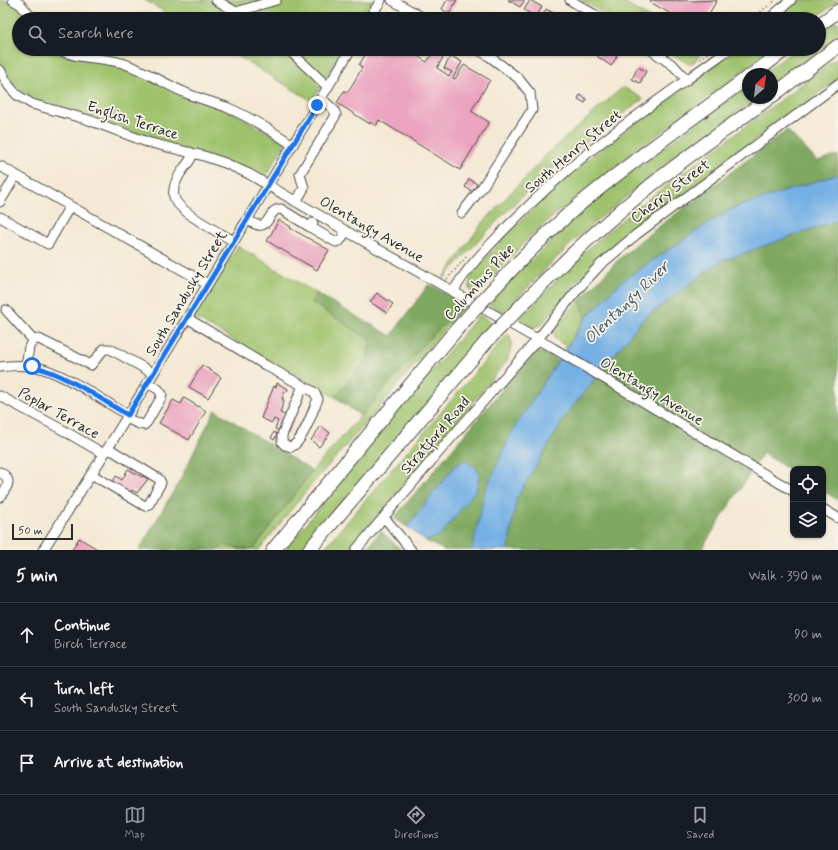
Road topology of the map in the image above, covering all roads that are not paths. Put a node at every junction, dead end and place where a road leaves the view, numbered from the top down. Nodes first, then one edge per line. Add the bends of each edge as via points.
1 (13, 0) edge
2 (216, 0) edge
3 (276, 0) edge
4 (381, 0) edge
5 (392, 0) edge
6 (570, 0) edge
7 (790, 0) edge
8 (838, 11) edge
9 (27, 12) edge
10 (233, 12) edge
11 (248, 12) edge
12 (373, 12) edge
13 (413, 12) edge
14 (590, 12) edge
15 (777, 12) edge
16 (826, 20) edge
17 (838, 46) edge
18 (826, 55) edge
19 (80, 56) edge
20 (295, 56) edge
21 (347, 56) edge
22 (489, 56) edge
23 (660, 56) edge
24 (720, 56) edge
25 (776, 56) edge
26 (825, 56) edge
27 (760, 68) edge
28 (0, 70) edge
29 (687, 80) junction
30 (742, 82) edge
31 (838, 84) edge
32 (328, 87) junction
33 (778, 91) edge
34 (321, 98) junction
35 (761, 104) edge
36 (293, 145) junction
37 (190, 152) junction
38 (0, 166) edge
39 (16, 175) junction
40 (269, 184) junction
41 (0, 202) edge
42 (296, 202) junction
43 (70, 206) junction
44 (462, 213) dead end
45 (318, 214) junction
46 (0, 217) edge
47 (247, 220) junction
48 (310, 227) junction
49 (346, 231) junction
50 (234, 241) junction
51 (208, 284) junction
52 (453, 292) junction
53 (6, 310) dead end
54 (187, 318) junction
55 (33, 340) junction
56 (537, 340) junction
57 (26, 366) junction
58 (0, 368) edge
59 (153, 373) junction
60 (147, 383) junction
61 (303, 386) junction
62 (0, 396) edge
63 (127, 416) junction
64 (106, 451) junction
65 (0, 472) edge
66 (91, 474) junction
67 (790, 489) edge
68 (0, 497) edge
69 (826, 511) edge
70 (384, 517) junction
71 (838, 518) edge
72 (43, 550) edge
73 (273, 550) edge
74 (309, 550) edge
75 (356, 550) edge
76 (411, 550) edge

1 - 9 street
2 - 10 street
3 - 11 street
4 - 12 street
5 - 13 street
6 - 14 street
7 - 15 street
8 - 16 highway
17 - 18 highway
19 - 36 street via 134,67 186,93 246,116
20 - 32 street
21 - 32 street, South Sandusky Street
22 - 44 street via 518,78 530,93 532,110 483,186
23 - 29 street
24 - 29 street, South Henry Street
25 - 27 highway
26 - 33 highway
28 - 37 street, English Terrace via 17,95 32,104 89,120 147,142
29 - 52 street, South Henry Street via 601,142 548,188 470,267
30 - 73 highway, Columbus Pike, bridge via 579,205 524,256 456,330
31 - 56 street, Cherry Street via 618,249 578,289
32 - 34 street, South Sandusky Street
34 - 36 street, South Sandusky Street
34 - 42 street via 336,115 300,174 304,188
35 - 74 highway, bridge via 644,191 547,278 487,341
36 - 40 street, South Sandusky Street
37 - 40 street, English Terrace via 225,163
37 - 50 street via 190,161 176,182 174,199 185,211
38 - 39 street
39 - 41 street
39 - 43 street
40 - 42 street, Olentangy Avenue
40 - 47 street, South Sandusky Street
42 - 45 street, Olentangy Avenue
43 - 46 street via 48,244
43 - 51 street
45 - 48 street
45 - 49 street, Olentangy Avenue
47 - 48 street via 258,226 262,225 273,211 281,209
47 - 50 street, South Sandusky Street
48 - 49 street via 336,242 340,241
49 - 52 street, Olentangy Avenue
50 - 51 street, South Sandusky Street
51 - 54 street, South Sandusky Street
52 - 56 street, Olentangy Avenue
53 - 55 street
54 - 59 street, South Sandusky Street
54 - 61 street
55 - 57 street via 29,347
55 - 59 street via 39,339 91,366 104,349 110,349
56 - 67 street, Olentangy Avenue
56 - 70 street, Stratford Road
57 - 58 street via 12,365
57 - 63 street via 61,376
59 - 60 street, South Sandusky Street
60 - 63 street, South Sandusky Street
60 - 63 street via 162,394 147,422 144,425 139,424
61 - 61 street via 314,392 318,399 300,439 291,447 282,442 282,435
62 - 64 street, Poplar Terrace
63 - 64 street, South Sandusky Street
64 - 66 street, South Sandusky Street
64 - 66 street, Poplar Terrace via 159,479 161,483 149,504 145,506
65 - 68 street via 6,476 8,482
66 - 72 street, South Sandusky Street
69 - 71 street
70 - 75 street, Stratford Road
70 - 76 street

